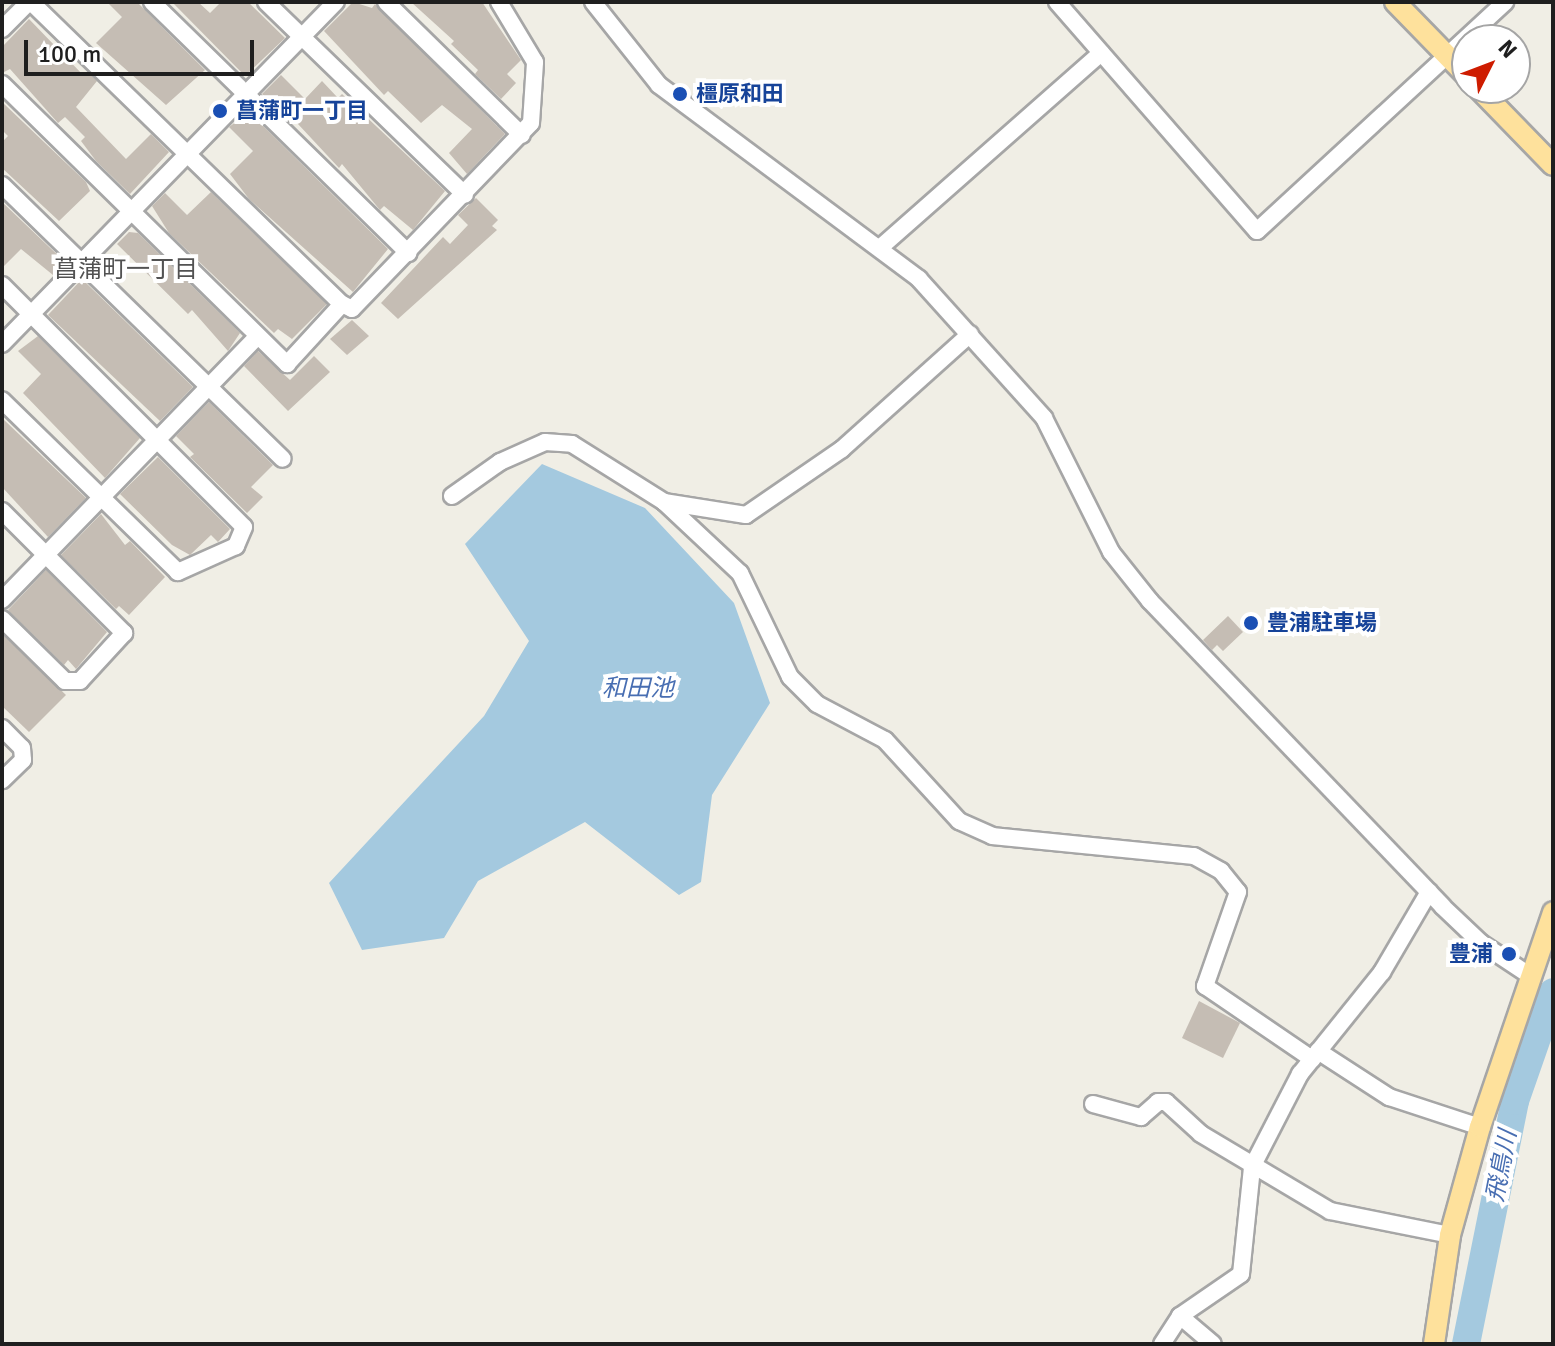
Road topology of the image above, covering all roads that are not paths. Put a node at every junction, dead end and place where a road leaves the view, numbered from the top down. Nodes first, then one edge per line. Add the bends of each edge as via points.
1 (30, 2) edge
2 (152, 2) edge
3 (266, 2) edge
4 (336, 2) edge
5 (386, 2) edge
6 (499, 2) edge
7 (593, 2) edge
8 (1057, 2) edge
9 (1395, 2) edge
10 (1505, 2) edge
11 (2, 29) edge
12 (302, 37) junction
13 (1101, 53) junction
14 (1447, 56) junction
15 (1451, 60) edge
16 (2, 84) edge
17 (245, 95) junction
18 (1494, 104) edge
19 (522, 135) junction
20 (189, 153) junction
21 (1553, 165) edge
22 (2, 185) edge
23 (465, 195) junction
24 (132, 212) junction
25 (882, 246) junction
26 (408, 253) junction
27 (81, 262) junction
28 (2, 285) edge
29 (342, 304) junction
30 (31, 314) junction
31 (970, 334) junction
32 (257, 337) junction
33 (2, 344) edge
34 (209, 387) junction
35 (2, 400) edge
36 (158, 439) junction
37 (283, 459) dead end
38 (452, 496) dead end
39 (101, 497) junction
40 (664, 502) junction
41 (2, 511) edge
42 (46, 554) junction
43 (2, 600) edge
44 (2, 619) edge
45 (2, 728) edge
46 (2, 780) edge
47 (1429, 892) junction
48 (1553, 912) edge
49 (1529, 975) junction
50 (1315, 1055) junction
51 (1093, 1104) dead end
52 (1480, 1127) junction
53 (1252, 1167) junction
54 (1450, 1235) junction
55 (1180, 1316) junction
56 (1162, 1344) edge
57 (1213, 1344) edge
58 (1434, 1344) edge

1 - 11 street
1 - 20 street
2 - 17 street
3 - 12 street
4 - 12 street
5 - 19 street
6 - 19 street via 535,62 531,123
7 - 25 street via 659,85
8 - 13 street
9 - 14 main road
10 - 14 street
12 - 17 street
12 - 23 street
13 - 14 street via 1257,231
13 - 25 street
14 - 15 main road
16 - 24 street
17 - 20 street
17 - 26 street
18 - 21 main road
19 - 23 street
20 - 24 street
20 - 29 street
22 - 27 street
23 - 26 street
24 - 27 street
24 - 32 street
25 - 31 street
26 - 29 street via 352,309
27 - 30 street
27 - 34 street
28 - 30 street
29 - 32 street via 287,364
30 - 33 street
30 - 36 street
31 - 40 street via 842,449 746,515
31 - 47 street via 1044,418 1111,552 1150,601
32 - 34 street
34 - 36 street
34 - 37 street
35 - 39 street
36 - 39 street
36 - 39 street via 244,527 236,546 178,572
38 - 40 street via 500,462 545,442 572,444
39 - 42 street
40 - 50 street via 740,573 790,677 817,704 885,740 959,821 992,836 1194,856 1221,871 1238,892 1205,986
41 - 42 street
42 - 43 street
42 - 44 street via 124,633 80,681 65,681
45 - 46 street via 22,748 23,760
47 - 49 street via 1481,943
47 - 50 street via 1382,972
48 - 49 main road
49 - 52 main road
50 - 52 street via 1425,1113
50 - 53 street
51 - 53 street via 1141,1117 1158,1102 1166,1102 1201,1134
52 - 54 main road
53 - 54 street via 1330,1211
53 - 55 street via 1252,1211 1241,1274
54 - 58 main road
55 - 56 street
55 - 57 street

